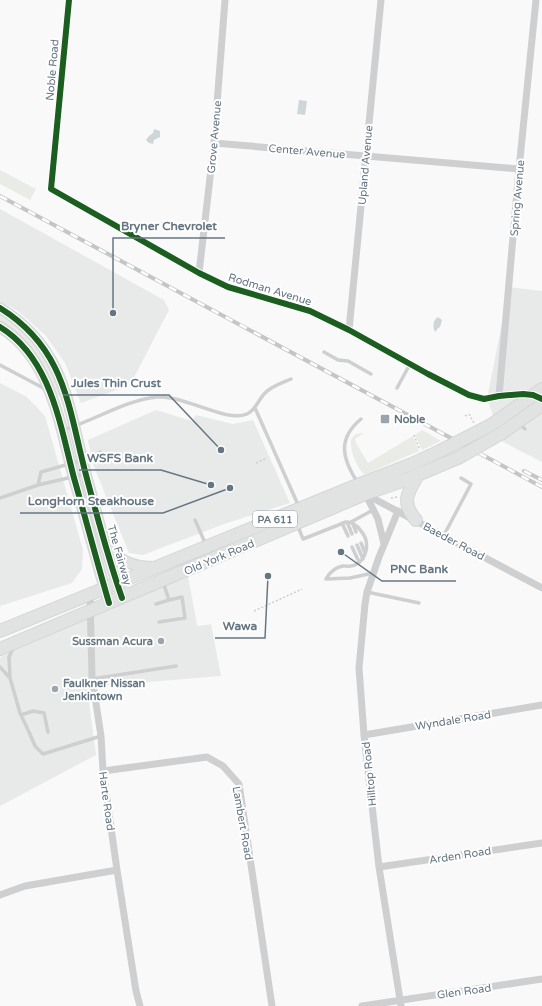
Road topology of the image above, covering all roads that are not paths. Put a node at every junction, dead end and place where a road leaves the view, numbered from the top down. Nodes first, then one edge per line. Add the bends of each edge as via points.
1 (69, 0) edge
2 (226, 0) edge
3 (381, 0) edge
4 (536, 0) edge
5 (56, 142) joint
6 (214, 142) junction
7 (366, 156) junction
8 (519, 169) junction
9 (199, 273) junction
10 (0, 308) edge
11 (0, 327) edge
12 (349, 330) junction
13 (324, 352) dead end
14 (410, 364) junction
15 (0, 365) edge
16 (371, 374) dead end
17 (291, 379) dead end
18 (397, 388) dead end
19 (50, 391) junction
20 (539, 394) edge
21 (499, 396) junction
22 (542, 405) edge
23 (255, 408) junction
24 (361, 419) dead end
25 (75, 426) junction
26 (62, 430) junction
27 (100, 452) dead end
28 (83, 460) junction
29 (71, 463) junction
30 (86, 474) junction
31 (418, 475) junction
32 (74, 476) junction
33 (461, 478) dead end
34 (38, 485) junction
35 (362, 489) junction
36 (0, 498) edge
37 (300, 509) junction
38 (374, 509) junction
39 (398, 511) junction
40 (195, 520) dead end
41 (416, 520) junction
42 (350, 522) junction
43 (342, 523) junction
44 (297, 524) junction
45 (356, 532) dead end
46 (103, 534) junction
47 (352, 534) dead end
48 (444, 535) junction
49 (348, 536) dead end
50 (361, 543) dead end
51 (357, 545) dead end
52 (384, 545) junction
53 (206, 546) junction
54 (352, 547) dead end
55 (366, 553) junction
56 (363, 559) junction
57 (359, 562) junction
58 (155, 567) junction
59 (373, 573) junction
60 (162, 581) junction
61 (117, 583) junction
62 (104, 588) junction
63 (542, 588) edge
64 (367, 592) junction
65 (90, 594) junction
66 (122, 598) junction
67 (169, 600) junction
68 (419, 603) dead end
69 (109, 604) junction
70 (156, 604) dead end
71 (91, 611) junction
72 (159, 622) dead end
73 (0, 631) edge
74 (15, 643) junction
75 (0, 649) edge
76 (176, 666) dead end
77 (0, 667) edge
78 (10, 678) junction
79 (92, 679) junction
80 (542, 705) edge
81 (21, 714) junction
82 (48, 732) dead end
83 (364, 735) junction
84 (100, 736) junction
85 (103, 771) junction
86 (542, 842) edge
87 (379, 867) junction
88 (117, 870) junction
89 (0, 895) edge
90 (542, 979) edge
91 (401, 1003) edge
92 (140, 1006) edge
93 (272, 1006) edge
94 (362, 1006) edge

1 - 5 street, Noble Road
2 - 6 street, Grove Avenue
3 - 7 street, Upland Avenue
4 - 8 street, Spring Avenue
5 - 9 street, Rodman Avenue via 52,190
6 - 7 street, Center Avenue
6 - 9 street, Grove Avenue
7 - 8 street, Center Avenue
7 - 12 street, Upland Avenue
8 - 21 street, Spring Avenue
9 - 12 street, Rodman Avenue via 228,287 310,311
10 - 25 main road, The Fairway via 22,323 48,354 62,382
11 - 19 main road via 27,351
12 - 14 street, Rodman Avenue
13 - 16 lane via 338,360 348,361
14 - 18 lane
14 - 21 street, Rodman Avenue via 469,395 484,399
15 - 19 lane
17 - 23 lane via 272,387
19 - 26 main road
20 - 21 street, Rodman Avenue
20 - 35 highway, Old York Road / PA 611, bridge via 491,425
22 - 31 highway, Old York Road / PA 611, bridge via 521,426 502,433 449,463
23 - 25 lane via 247,414 226,415 188,402 159,396 138,401
23 - 37 lane
24 - 35 lane via 348,432 344,447 353,476
25 - 26 lane
25 - 28 main road, The Fairway
26 - 29 main road
27 - 28 lane
28 - 29 lane
28 - 30 main road, The Fairway
29 - 32 main road
29 - 34 lane via 41,472
30 - 32 lane
30 - 46 main road, The Fairway
31 - 35 highway, Old York Road / PA 611
31 - 41 highway via 406,502 409,512
32 - 34 lane
32 - 62 main road
33 - 48 lane via 471,484
34 - 36 lane
35 - 37 highway, Old York Road / PA 611
35 - 38 street
35 - 39 street, Baeder Road
35 - 44 highway, Old York Road / PA 611
37 - 53 highway, Old York Road / PA 611
38 - 42 lane
38 - 52 street
39 - 41 street, Baeder Road
39 - 52 street, Hilltop Road
40 - 53 lane
41 - 48 street, Baeder Road
42 - 43 lane
42 - 45 lane
42 - 47 lane
42 - 55 lane via 362,532 367,542
43 - 44 lane via 303,539
43 - 49 lane
44 - 60 highway, Old York Road / PA 611
46 - 58 main road via 111,549 121,559 140,567
46 - 61 main road, The Fairway
48 - 63 street, Baeder Road
50 - 55 lane
51 - 56 lane
52 - 59 street, Hilltop Road
53 - 58 highway, Old York Road / PA 611
54 - 57 lane
55 - 56 lane
56 - 57 lane
57 - 59 lane via 355,565 341,566 330,572 326,579 350,578
58 - 61 highway, Old York Road / PA 611
59 - 64 street, Hilltop Road
60 - 66 highway, Old York Road / PA 611
60 - 67 lane
61 - 62 highway, Old York Road / PA 611
61 - 66 main road, The Fairway
62 - 65 highway, Old York Road / PA 611
62 - 69 main road
64 - 68 lane
64 - 83 street, Hilltop Road via 359,668
65 - 71 street, Harte Road
65 - 73 highway, Old York Road / PA 611
66 - 69 highway, Old York Road / PA 611
67 - 70 lane
67 - 72 lane via 182,598 185,618
69 - 71 highway, Old York Road / PA 611
71 - 74 highway, Old York Road / PA 611
71 - 79 street, Harte Road
74 - 75 highway, Old York Road / PA 611
74 - 78 lane via 9,658
76 - 79 lane
77 - 78 lane
78 - 81 lane
79 - 84 street, Harte Road
80 - 83 street, Wyndale Road
81 - 82 lane via 33,711 44,713
81 - 84 lane via 35,746 44,754
83 - 87 street, Hilltop Road
84 - 85 street, Harte Road
85 - 88 street, Harte Road
85 - 93 street, Lambert Road via 207,757 223,766 239,784
86 - 87 street, Arden Road
87 - 91 street, Hilltop Road
88 - 89 street via 25,886
88 - 92 street, Harte Road
90 - 91 street, Glen Road
91 - 94 street, Glen Road

